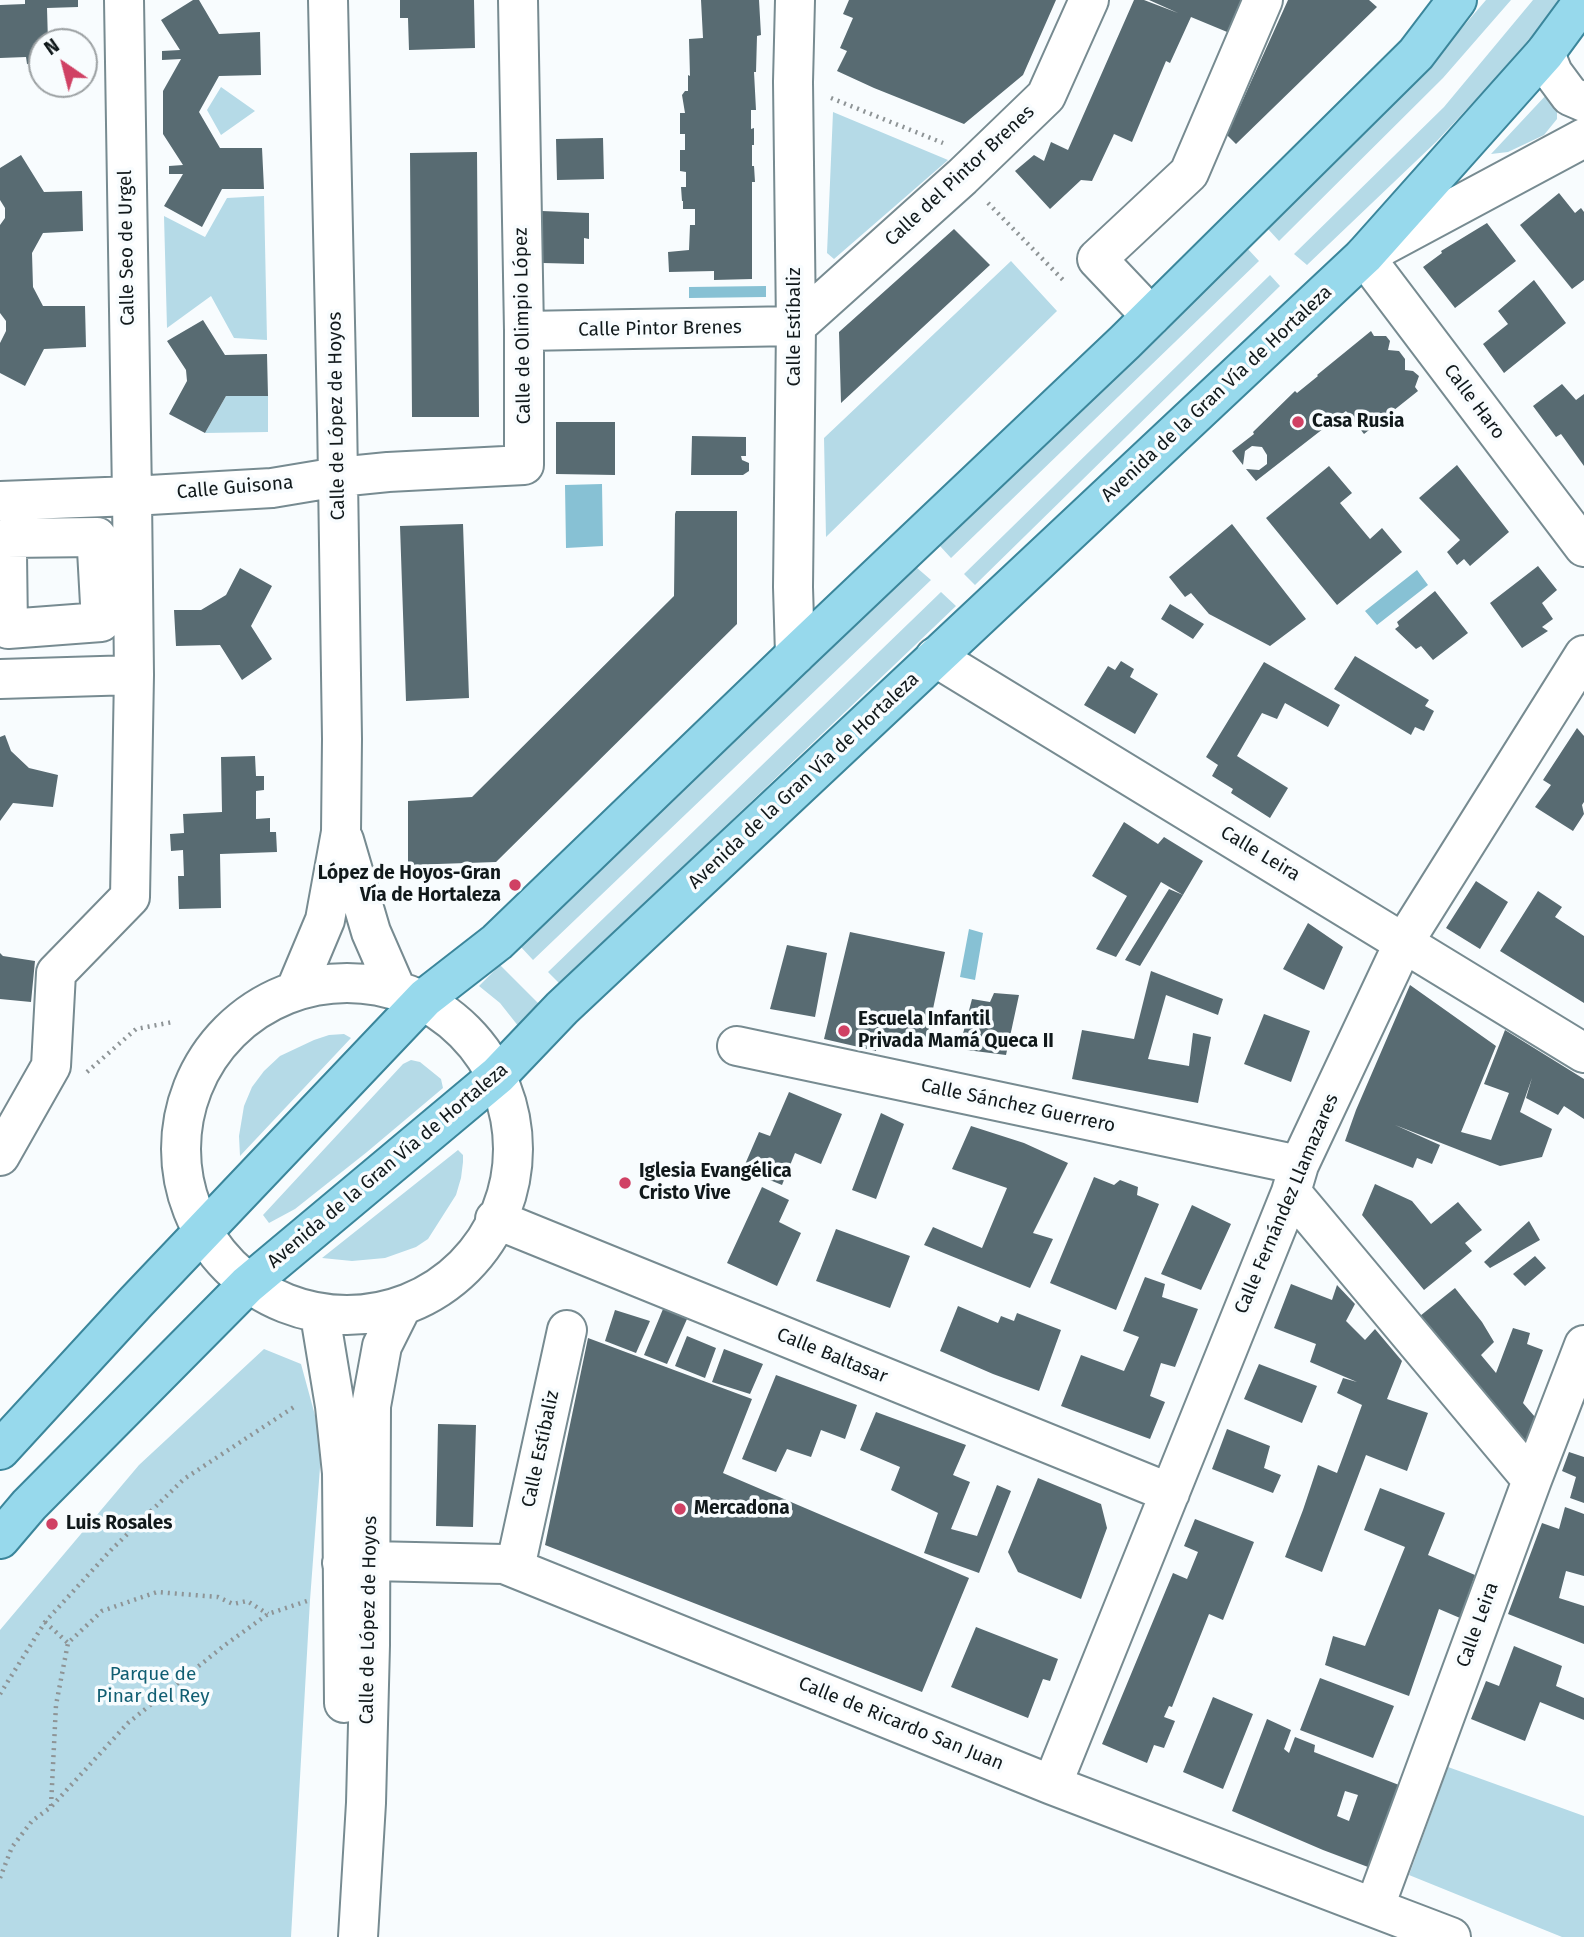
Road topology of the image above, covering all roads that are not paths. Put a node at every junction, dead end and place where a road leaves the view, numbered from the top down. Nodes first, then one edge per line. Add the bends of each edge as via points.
1 (124, 0) edge
2 (328, 0) edge
3 (518, 0) edge
4 (795, 0) edge
5 (1089, 0) edge
6 (1263, 0) edge
7 (1457, 0) edge
8 (1584, 0) edge
9 (1545, 53) junction
10 (1584, 102) edge
11 (1581, 145) edge
12 (1364, 256) junction
13 (1151, 316) junction
14 (796, 326) junction
15 (524, 331) junction
16 (338, 477) junction
17 (132, 496) junction
18 (0, 501) edge
19 (1584, 547) edge
20 (3, 554) edge
21 (795, 655) junction
22 (1584, 655) edge
23 (935, 657) junction
24 (134, 675) junction
25 (0, 679) edge
26 (341, 832) junction
27 (1404, 942) junction
28 (296, 989) junction
29 (410, 992) junction
30 (737, 1046) dead end
31 (1584, 1052) edge
32 (498, 1075) junction
33 (0, 1156) edge
34 (1295, 1179) junction
35 (495, 1219) junction
36 (199, 1235) junction
37 (247, 1285) junction
38 (401, 1308) junction
39 (320, 1315) junction
40 (567, 1330) dead end
41 (1584, 1345) edge
42 (0, 1450) edge
43 (1532, 1480) junction
44 (1170, 1493) junction
45 (0, 1539) edge
46 (356, 1562) junction
47 (515, 1569) junction
48 (1052, 1785) junction
49 (1375, 1906) junction
50 (349, 1937) edge
51 (358, 1937) edge
52 (1451, 1937) edge

1 - 17 street, Calle Seo de Urgel
2 - 16 street, Calle de López de Hoyos
3 - 15 street, Calle de Olimpio López
4 - 14 street, Calle Estíbaliz
5 - 14 street, Calle del Pintor Brenes via 1046,96
6 - 13 street via 1189,173 1097,259
7 - 13 main road via 1416,54
8 - 9 main road, Avenida de la Gran Vía de Hortaleza
9 - 10 street via 1553,74 1570,96
9 - 12 main road, Avenida de la Gran Vía de Hortaleza
11 - 12 street
12 - 19 street, Calle Haro
12 - 23 main road, Avenida de la Gran Vía de Hortaleza
13 - 21 main road
14 - 15 street, Calle Pintor Brenes
14 - 21 street, Calle Estíbaliz
15 - 16 street, Calle de Olimpio López via 524,465
16 - 17 street, Calle Guisona via 272,488
16 - 26 street, Calle de López de Hoyos
17 - 18 street, Calle Guisona
17 - 24 street, Calle Seo de Urgel
20 - 20 street via 6,538 97,537 101,622 8,629
21 - 29 main road via 497,942
22 - 27 street, Calle Fernández Llamazares
23 - 27 street, Calle Leira
23 - 32 main road, Avenida de la Gran Vía de Hortaleza
24 - 25 street
24 - 33 street via 130,897 56,973 51,1066
26 - 28 street, Calle de López de Hoyos via 325,920
26 - 29 street, Calle de López de Hoyos via 371,932
27 - 31 street, Calle Leira
27 - 34 street, Calle Fernández Llamazares
28 - 29 street via 339,981
28 - 36 street via 264,1003 206,1059 181,1126 185,1191
29 - 32 street, Calle de López de Hoyos
29 - 36 main road
30 - 34 street, Calle Sánchez Guerrero
32 - 35 street via 511,1105 515,1173
32 - 37 main road, Avenida de la Gran Vía de Hortaleza
34 - 43 street
34 - 44 street, Calle Fernández Llamazares
35 - 38 street via 478,1255
35 - 44 street, Calle Baltasar
36 - 37 street
36 - 42 main road
37 - 39 street
37 - 45 main road, Avenida de la Gran Vía de Hortaleza
38 - 39 street
38 - 46 street, Calle de López de Hoyos via 382,1346 371,1406
39 - 46 street, Calle de López de Hoyos
40 - 47 street, Calle Estíbaliz
41 - 43 street, Calle Leira
43 - 49 street, Calle Leira
44 - 48 street, Calle Fernández Llamazares
46 - 47 street, Calle de Ricardo San Juan via 504,1564
46 - 50 street, Calle de López de Hoyos
46 - 51 street, Calle de López de Hoyos via 370,1645
47 - 48 street, Calle de Ricardo San Juan
48 - 49 street, Calle de Ricardo San Juan
49 - 52 street, Calle de Ricardo San Juan

